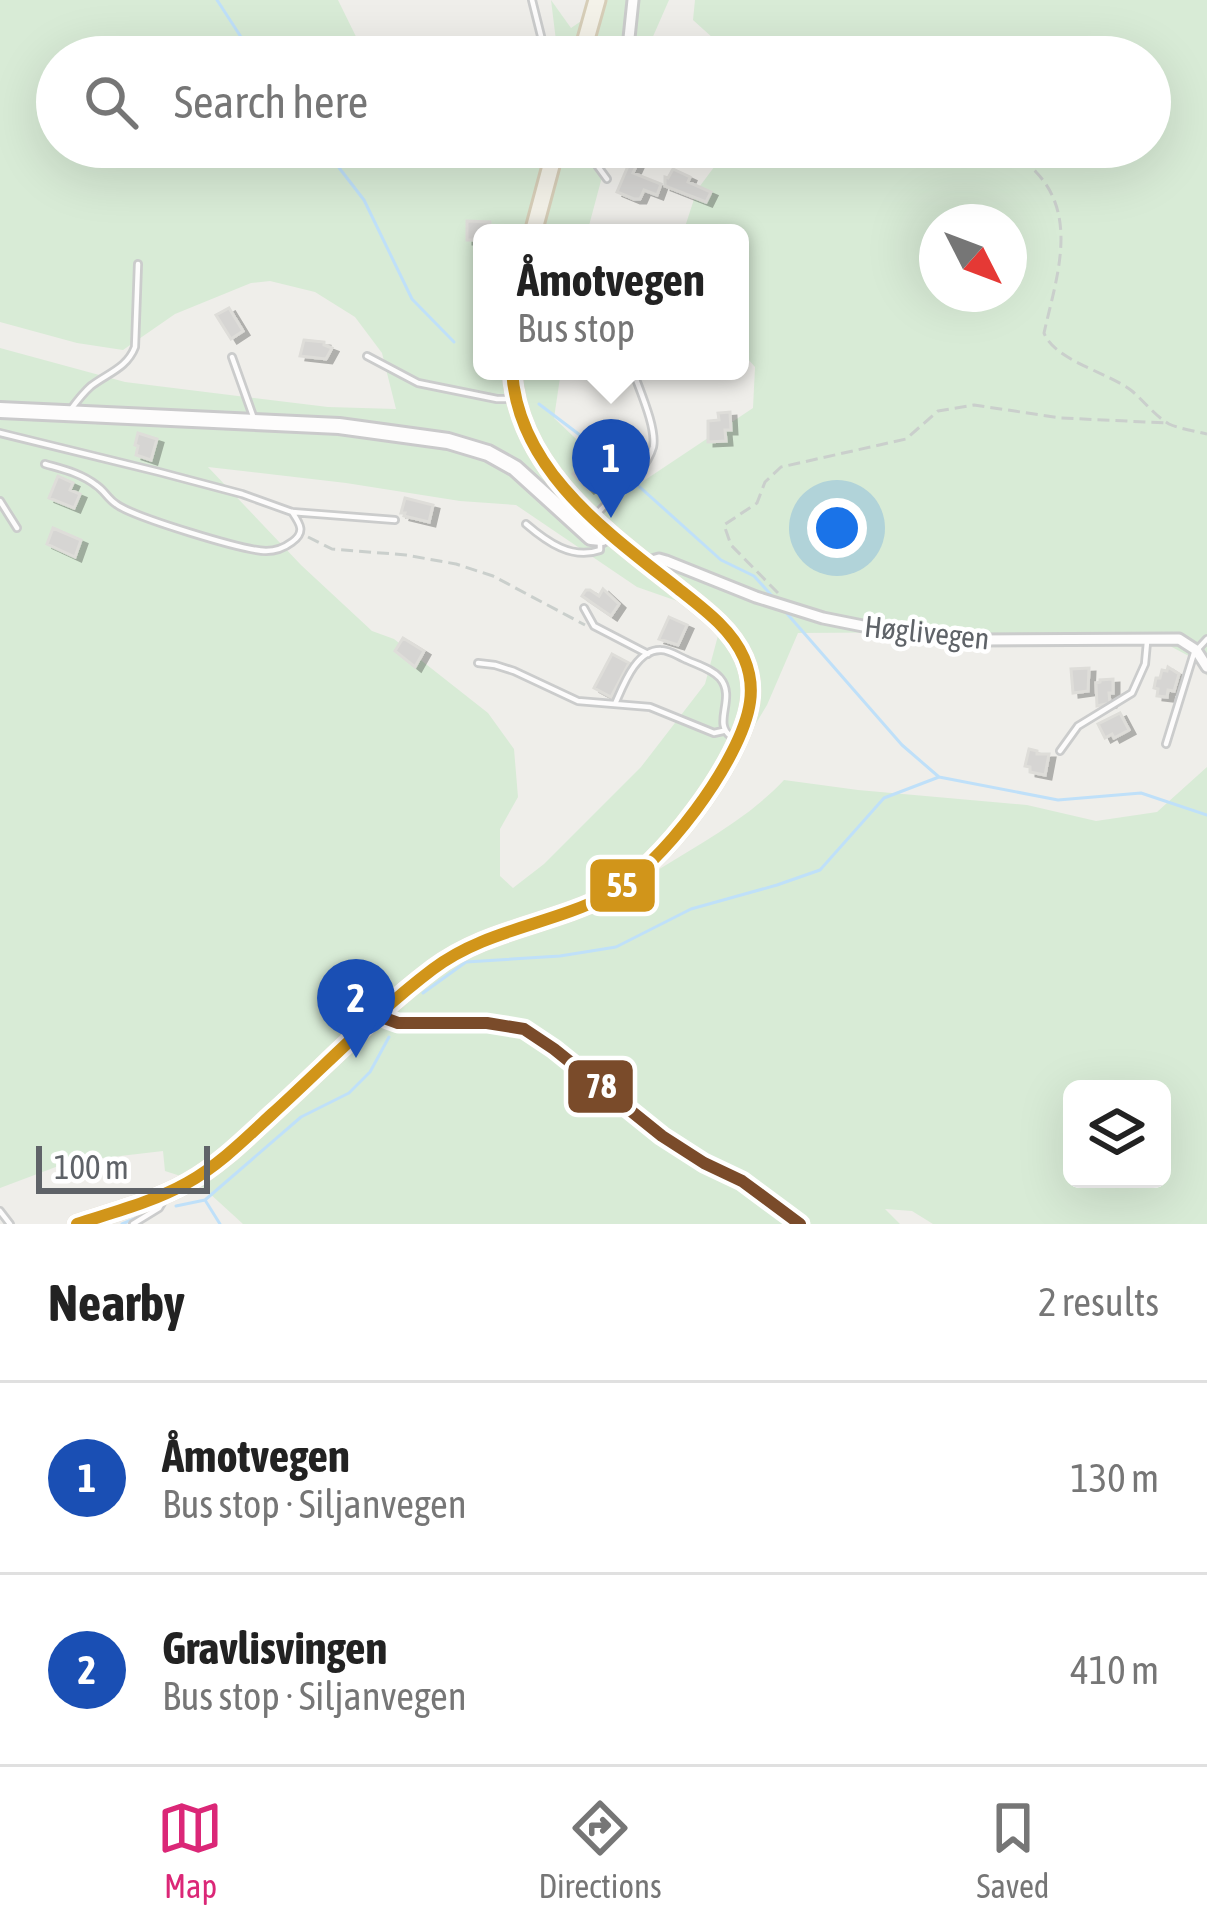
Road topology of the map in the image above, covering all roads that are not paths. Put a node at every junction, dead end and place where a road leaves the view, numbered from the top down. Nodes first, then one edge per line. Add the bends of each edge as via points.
1 (532, 0) edge
2 (597, 0) edge
3 (633, 0) edge
4 (542, 36) edge
5 (587, 36) edge
6 (629, 36) edge
7 (550, 168) edge
8 (600, 168) edge
9 (608, 179) dead end
10 (535, 224) edge
11 (138, 264) dead end
12 (367, 356) dead end
13 (232, 357) dead end
14 (513, 380) edge
15 (636, 380) edge
16 (515, 399) junction
17 (0, 410) edge
18 (69, 414) junction
19 (255, 421) junction
20 (0, 433) edge
21 (45, 464) dead end
22 (0, 502) edge
23 (292, 512) junction
24 (593, 518) junction
25 (395, 520) dead end
26 (526, 524) dead end
27 (17, 528) dead end
28 (604, 535) junction
29 (645, 562) junction
30 (584, 608) dead end
31 (1148, 637) junction
32 (1207, 639) edge
33 (1196, 650) junction
34 (648, 653) junction
35 (478, 663) dead end
36 (1207, 667) edge
37 (615, 704) junction
38 (730, 736) junction
39 (1166, 744) dead end
40 (1060, 751) dead end
41 (379, 1016) junction
42 (167, 1193) junction
43 (0, 1211) edge
44 (10, 1224) edge
45 (77, 1224) edge
46 (133, 1224) edge
47 (800, 1224) edge

1 - 4 lane
2 - 5 main road
3 - 6 street
7 - 10 main road
8 - 9 lane
11 - 18 lane via 132,356
12 - 16 lane via 418,383
13 - 19 lane
14 - 16 main road
15 - 24 lane via 653,446
16 - 24 main road via 540,459
17 - 18 main road
18 - 19 main road
19 - 28 main road via 380,430 476,449 515,468 586,534
20 - 23 lane
21 - 23 lane via 80,475 136,514 250,550 280,550 301,534
22 - 27 lane
23 - 25 lane
24 - 28 main road
26 - 28 lane via 586,554 598,552
28 - 29 main road
29 - 31 street, Høglivegen via 665,560 845,623 936,637
29 - 38 main road via 709,613 742,652 751,695 746,719
30 - 34 lane via 594,626
31 - 33 street, Høglivegen via 1179,639
31 - 40 lane via 1134,691 1078,726
32 - 33 lane
33 - 36 street
33 - 39 lane
34 - 37 lane
34 - 38 lane via 667,651 721,679
35 - 37 lane via 578,701
37 - 38 lane via 650,707
38 - 41 main road via 717,776 681,828 627,883 458,952
41 - 42 main road via 212,1167
41 - 47 street via 398,1024 524,1029 662,1136
42 - 45 main road
42 - 46 lane
43 - 44 lane

